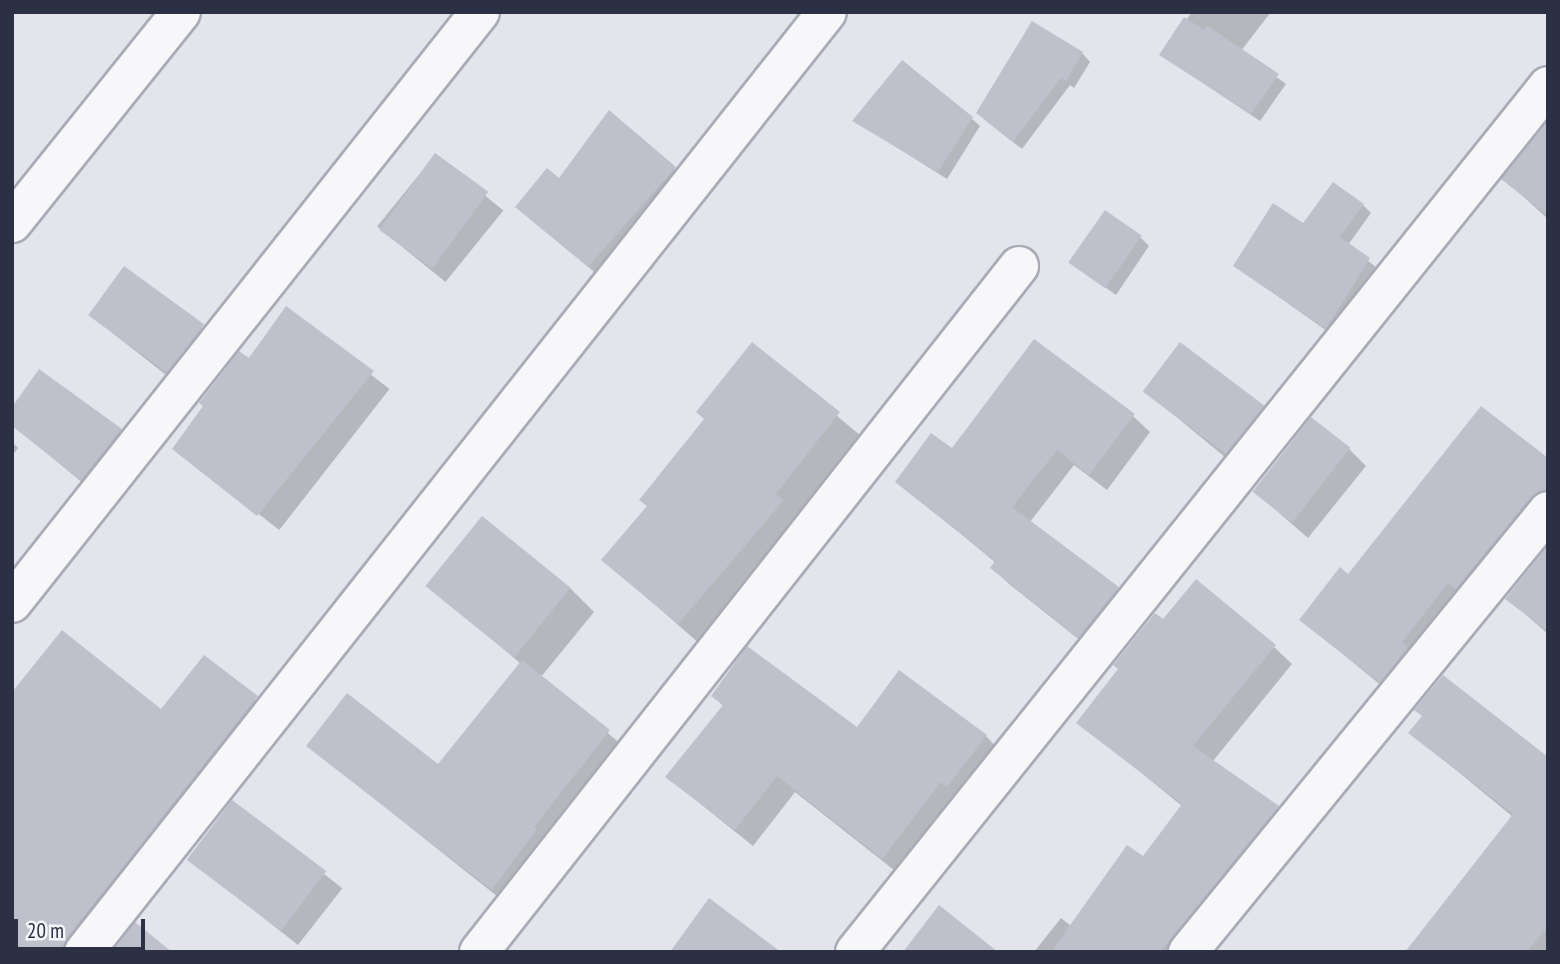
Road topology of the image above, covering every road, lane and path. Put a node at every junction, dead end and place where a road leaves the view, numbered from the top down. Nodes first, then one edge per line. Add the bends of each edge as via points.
1 (181, 12) edge
2 (480, 12) edge
3 (827, 12) edge
4 (1548, 86) edge
5 (12, 223) edge
6 (1019, 266) dead end
7 (1548, 511) edge
8 (12, 603) edge
9 (84, 952) edge
10 (478, 952) edge
11 (855, 952) edge
12 (1188, 952) edge

1 - 5 street
2 - 8 street
3 - 9 street
4 - 11 street
6 - 10 street
7 - 12 street

